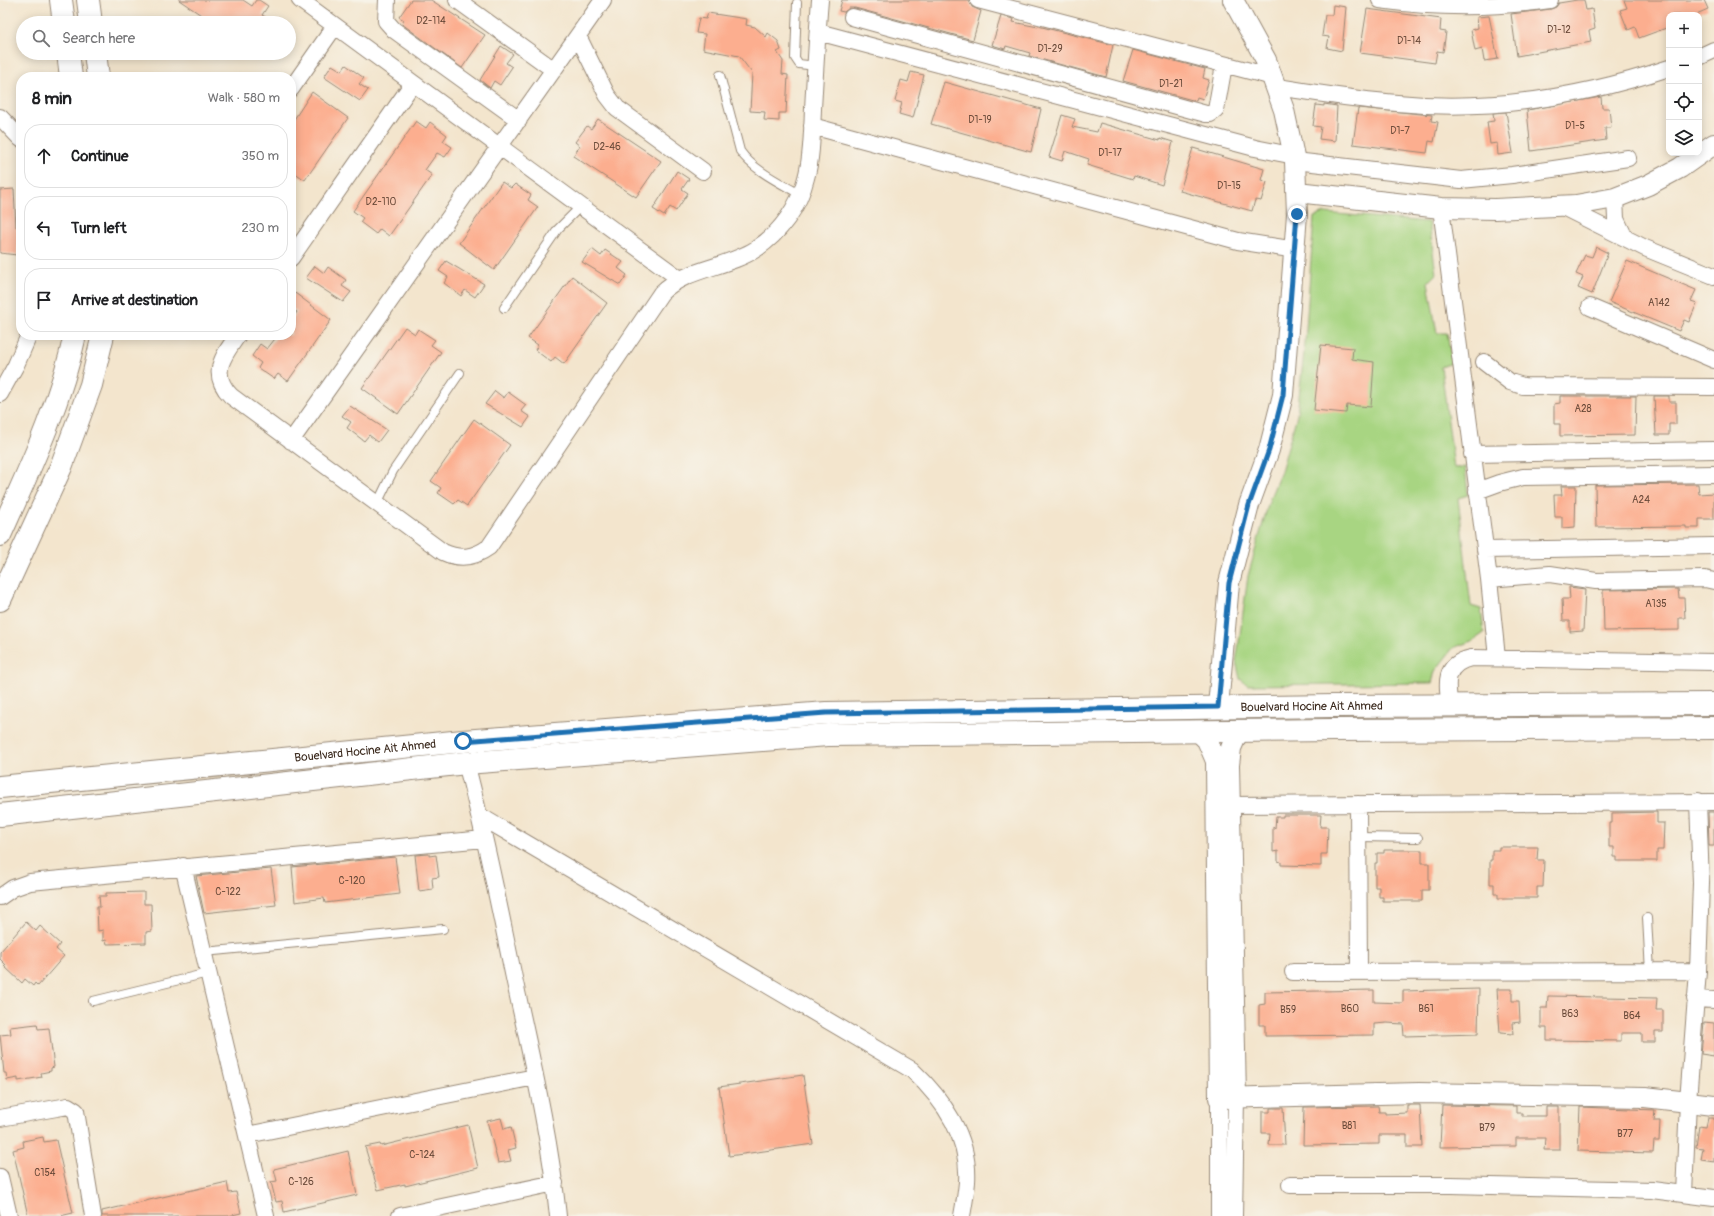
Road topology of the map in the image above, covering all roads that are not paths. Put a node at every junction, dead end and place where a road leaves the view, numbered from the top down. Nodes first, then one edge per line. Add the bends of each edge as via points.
1 (61, 0) edge
2 (88, 0) edge
3 (300, 0) edge
4 (387, 0) edge
5 (457, 0) edge
6 (603, 0) edge
7 (820, 0) edge
8 (978, 0) edge
9 (1233, 0) edge
10 (1380, 0) edge
11 (1550, 0) edge
12 (797, 3) dead end
13 (63, 16) edge
14 (90, 16) edge
15 (852, 17) dead end
16 (335, 26) junction
17 (818, 32) junction
18 (578, 36) junction
19 (1714, 50) edge
20 (1702, 55) edge
21 (69, 60) edge
22 (96, 60) edge
23 (1224, 65) junction
24 (816, 66) junction
25 (1666, 69) edge
26 (554, 70) junction
27 (70, 72) edge
28 (97, 72) edge
29 (720, 75) dead end
30 (296, 81) edge
31 (1275, 82) junction
32 (413, 83) junction
33 (0, 117) edge
34 (519, 120) junction
35 (812, 126) junction
36 (1714, 129) edge
37 (16, 135) edge
38 (1702, 139) edge
39 (1714, 144) edge
40 (500, 147) junction
41 (1677, 156) edge
42 (1295, 158) junction
43 (1628, 158) dead end
44 (703, 171) dead end
45 (1297, 192) junction
46 (801, 195) junction
47 (1615, 198) junction
48 (1559, 205) junction
49 (581, 206) junction
50 (1441, 208) junction
51 (1625, 238) junction
52 (1296, 250) junction
53 (296, 251) edge
54 (1714, 276) edge
55 (680, 279) junction
56 (1590, 307) dead end
57 (504, 308) dead end
58 (27, 340) edge
59 (74, 340) edge
60 (102, 340) edge
61 (234, 340) edge
62 (1714, 360) edge
63 (1484, 362) dead end
64 (460, 373) dead end
65 (1714, 387) edge
66 (0, 394) edge
67 (291, 441) junction
68 (1714, 450) edge
69 (1472, 454) junction
70 (1714, 474) edge
71 (1476, 491) junction
72 (377, 504) junction
73 (0, 535) edge
74 (1714, 546) edge
75 (1485, 550) junction
76 (1489, 578) junction
77 (1714, 581) edge
78 (0, 600) edge
79 (1497, 658) junction
80 (1714, 662) edge
81 (1714, 704) edge
82 (1450, 706) junction
83 (1218, 707) junction
84 (1714, 728) edge
85 (1239, 730) junction
86 (1198, 731) junction
87 (466, 763) junction
88 (0, 787) edge
89 (1706, 801) edge
90 (1358, 804) junction
91 (1223, 805) junction
92 (0, 815) edge
93 (480, 816) junction
94 (1359, 837) junction
95 (1418, 838) dead end
96 (484, 839) junction
97 (183, 866) junction
98 (1708, 876) edge
99 (0, 897) edge
100 (1647, 918) dead end
101 (443, 929) dead end
102 (204, 952) junction
103 (1698, 971) junction
104 (208, 972) junction
105 (1294, 972) dead end
106 (1359, 972) junction
107 (1650, 972) junction
108 (1695, 999) junction
109 (93, 1000) dead end
110 (1714, 1000) edge
111 (535, 1076) junction
112 (1228, 1098) junction
113 (1688, 1101) junction
114 (1714, 1105) edge
115 (0, 1118) edge
116 (247, 1135) junction
117 (0, 1177) edge
118 (555, 1184) junction
119 (1290, 1185) dead end
120 (1684, 1194) junction
121 (1714, 1198) edge
122 (9, 1216) edge
123 (93, 1216) edge
124 (266, 1216) edge
125 (400, 1216) edge
126 (558, 1216) edge
127 (962, 1216) edge
128 (1219, 1216) edge
129 (1234, 1216) edge

1 - 13 main road
2 - 14 main road
3 - 16 street
4 - 34 street via 386,21 394,30
5 - 26 street
6 - 18 street
7 - 17 street
8 - 23 street
9 - 31 street via 1253,34
10 - 11 street via 1457,6
12 - 24 lane via 795,61
15 - 23 street via 1206,114 1216,110
16 - 30 street
16 - 32 street
17 - 24 street
17 - 42 street
18 - 26 street
18 - 44 street via 607,95 617,108
19 - 20 street
21 - 27 main road
22 - 28 main road
23 - 31 street
24 - 35 street
25 - 31 street via 1603,88 1562,96 1480,105 1397,103
26 - 34 street
29 - 46 lane via 740,152 769,176
31 - 42 street
32 - 40 street
32 - 53 street
33 - 37 street
34 - 40 street
35 - 46 street via 807,178
35 - 52 street via 1238,241
36 - 38 street
39 - 47 street via 1667,175
40 - 49 street
40 - 67 street
41 - 48 street via 1644,175
42 - 43 street via 1460,180
42 - 45 street
45 - 50 street
45 - 52 street
46 - 55 street via 784,223 760,246 732,262
47 - 48 street
47 - 51 street via 1616,219
48 - 50 street via 1495,209
48 - 51 street
49 - 55 street
49 - 57 lane via 558,229
50 - 69 street
51 - 54 street
52 - 83 street via 1283,395 1269,450 1249,505 1229,583
55 - 72 street via 667,287 655,302 483,552 469,557 450,555
56 - 62 street
58 - 66 street
59 - 73 main road via 42,441
60 - 78 main road via 91,385 62,467
61 - 67 street via 220,364 219,372 223,386 231,396
63 - 65 street via 1510,382 1523,386
64 - 72 lane via 393,471
67 - 72 street
68 - 69 street
69 - 71 street
70 - 71 street via 1523,477
71 - 75 street
74 - 75 street
75 - 76 street
76 - 77 street via 1550,574 1596,581
76 - 79 street
79 - 80 street
79 - 82 street via 1464,660 1452,669 1447,683
81 - 82 main road, Bouelvard Hocine Ait Ahmed
82 - 83 main road, Bouelvard Hocine Ait Ahmed
83 - 88 main road, Bouelvard Hocine Ait Ahmed via 826,713 463,741
84 - 85 main road
85 - 86 main road
85 - 91 street via 1230,757
86 - 87 main road via 828,735
86 - 91 street via 1206,740 1216,761
87 - 92 main road
87 - 93 street
89 - 90 street
89 - 98 street
90 - 91 street
90 - 94 street
91 - 112 street
93 - 96 street
93 - 127 street via 912,1070 931,1087 958,1131 965,1156 967,1181
94 - 95 lane
94 - 106 street
96 - 97 street
96 - 111 street
97 - 99 street via 30,882 13,888
97 - 102 street
98 - 103 street
100 - 107 lane
101 - 102 lane
102 - 104 street
103 - 107 street
103 - 108 street
104 - 109 lane
104 - 116 street
105 - 106 street
106 - 107 street
108 - 110 street
108 - 113 street
111 - 116 street
111 - 118 street
112 - 113 street via 1420,1093 1645,1097
112 - 128 street
112 - 129 street
113 - 114 street
113 - 120 street
115 - 123 street via 68,1106 76,1111
116 - 124 street
117 - 122 street
118 - 125 street
118 - 126 street
119 - 120 street via 1451,1185 1652,1190
120 - 121 street

